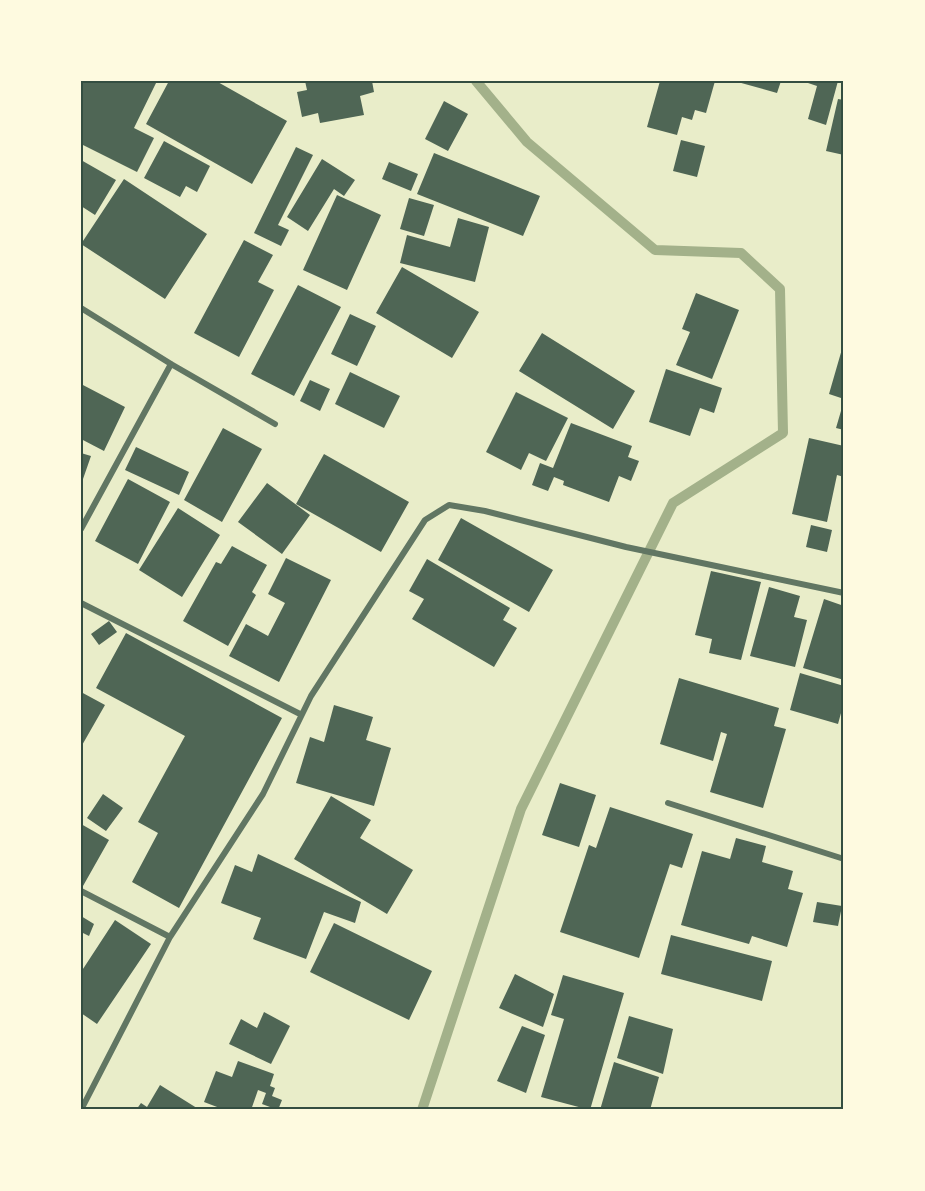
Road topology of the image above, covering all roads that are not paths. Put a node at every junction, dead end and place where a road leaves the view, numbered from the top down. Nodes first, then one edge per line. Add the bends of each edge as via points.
1 (81, 308) edge
2 (171, 364) junction
3 (275, 424) dead end
4 (81, 529) edge
5 (844, 593) edge
6 (81, 603) edge
7 (300, 714) junction
8 (668, 803) dead end
9 (844, 860) edge
10 (81, 891) edge
11 (170, 937) junction
12 (81, 1110) edge

1 - 2 street
2 - 3 street
2 - 4 street
5 - 7 street via 449,505 425,520 410,540
6 - 7 street
7 - 11 street via 263,794
8 - 9 street
10 - 11 street
11 - 12 street

